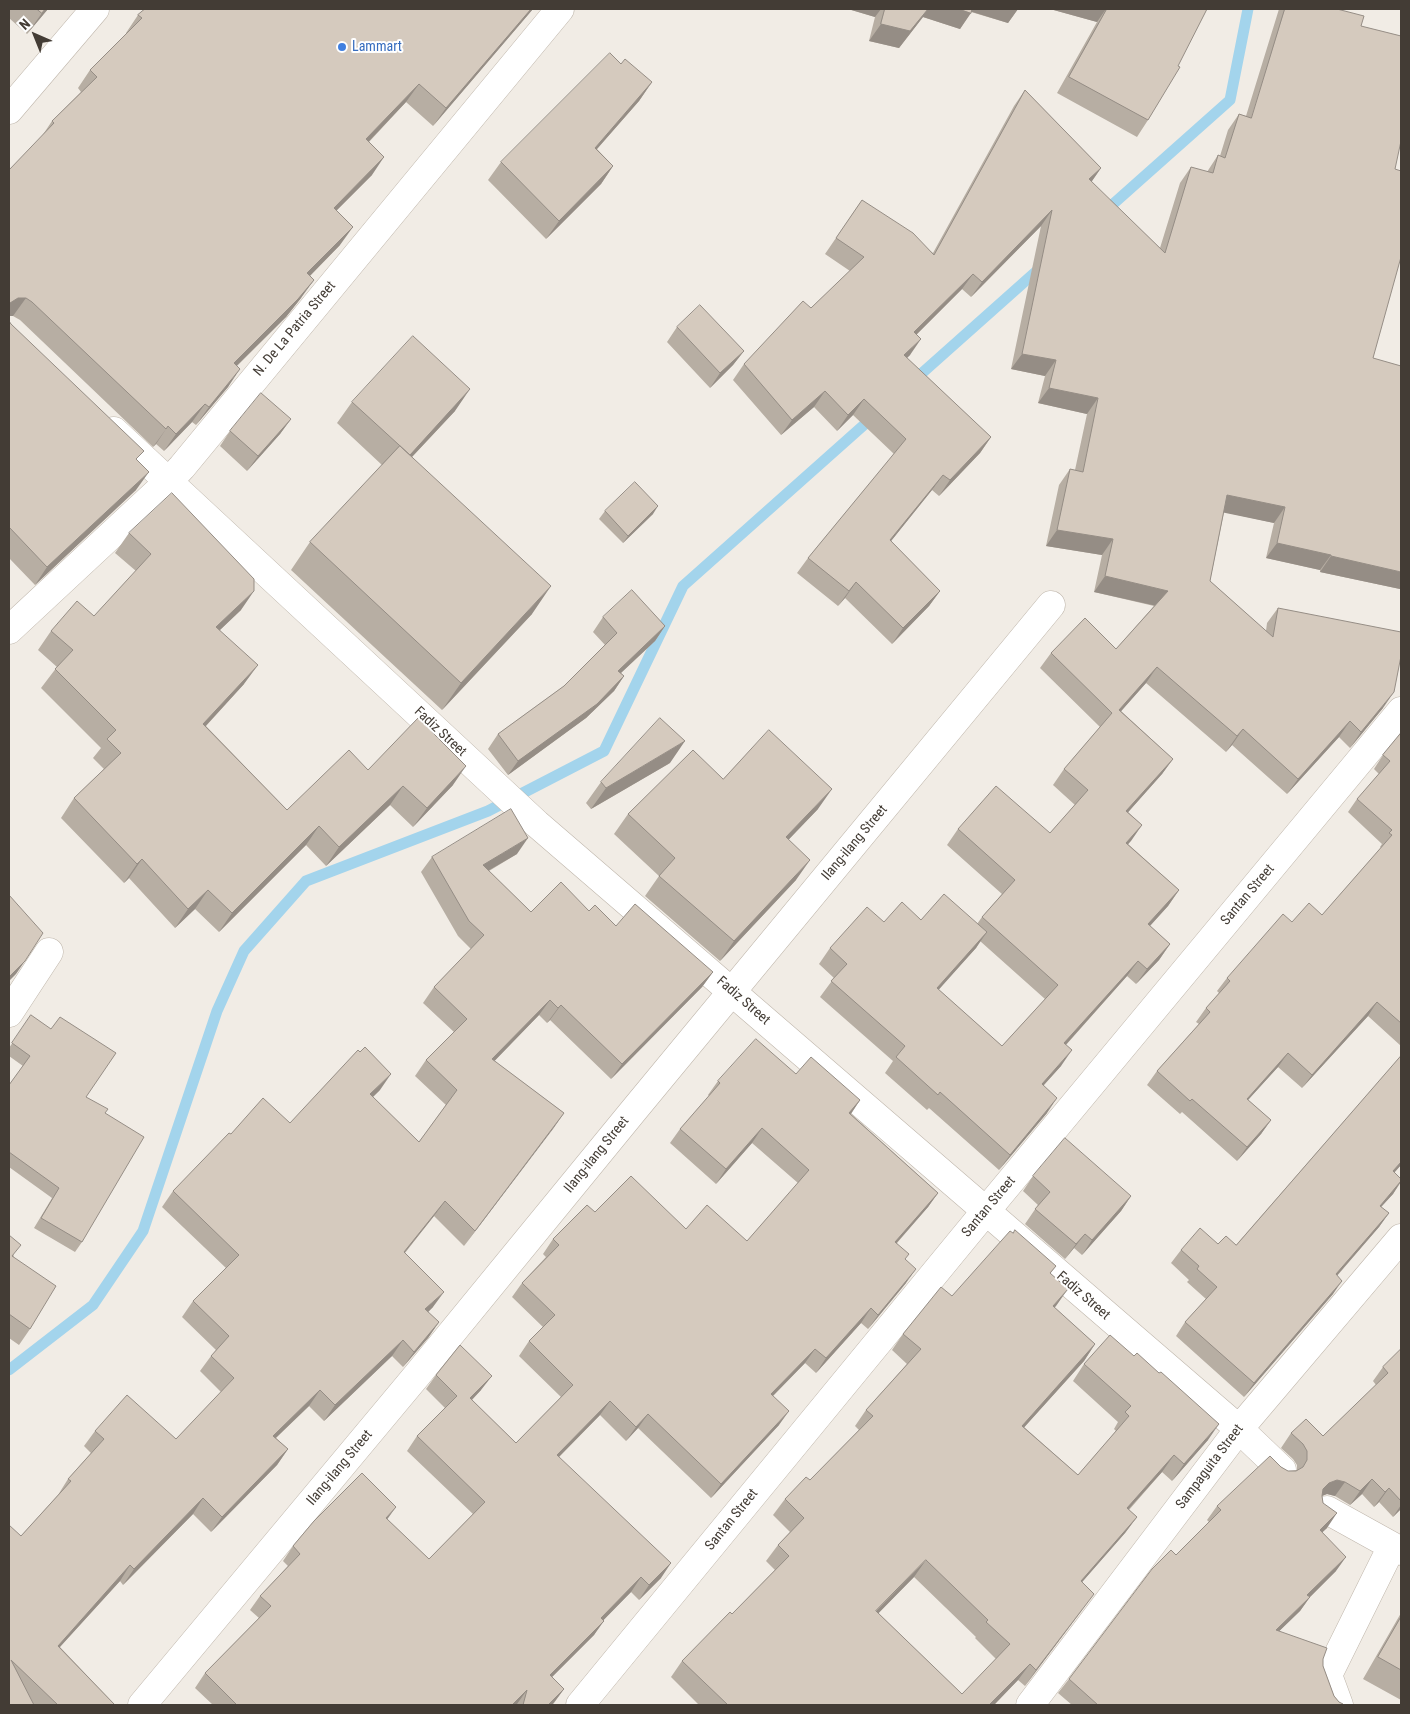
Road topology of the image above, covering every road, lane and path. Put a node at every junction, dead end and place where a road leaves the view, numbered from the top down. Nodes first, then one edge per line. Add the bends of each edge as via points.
1 (95, 9) edge
2 (560, 9) edge
3 (9, 110) edge
4 (95, 414) edge
5 (168, 482) junction
6 (1052, 605) dead end
7 (9, 630) edge
8 (1401, 711) edge
9 (49, 952) dead end
10 (731, 991) junction
11 (9, 1013) edge
12 (985, 1212) junction
13 (1401, 1238) edge
14 (1238, 1429) junction
15 (1282, 1470) edge
16 (1327, 1510) edge
17 (1396, 1549) edge
18 (142, 1705) edge
19 (580, 1705) edge
20 (1030, 1705) edge
21 (1339, 1705) edge

1 - 3 street
2 - 5 street, N. De La Patria Street
4 - 5 street, Fadiz Street
5 - 7 street, N. De La Patria Street
5 - 10 street, Fadiz Street via 537,824
6 - 10 street, Ilang-ilang Street
8 - 12 street, Santan Street
9 - 11 street
10 - 12 street, Fadiz Street
10 - 18 street, Ilang-ilang Street
12 - 14 street, Fadiz Street
12 - 19 street, Santan Street
13 - 14 street, Sampaguita Street
14 - 15 street, Fadiz Street
14 - 20 street, Sampaguita Street
16 - 17 street
17 - 21 street via 1328,1675

